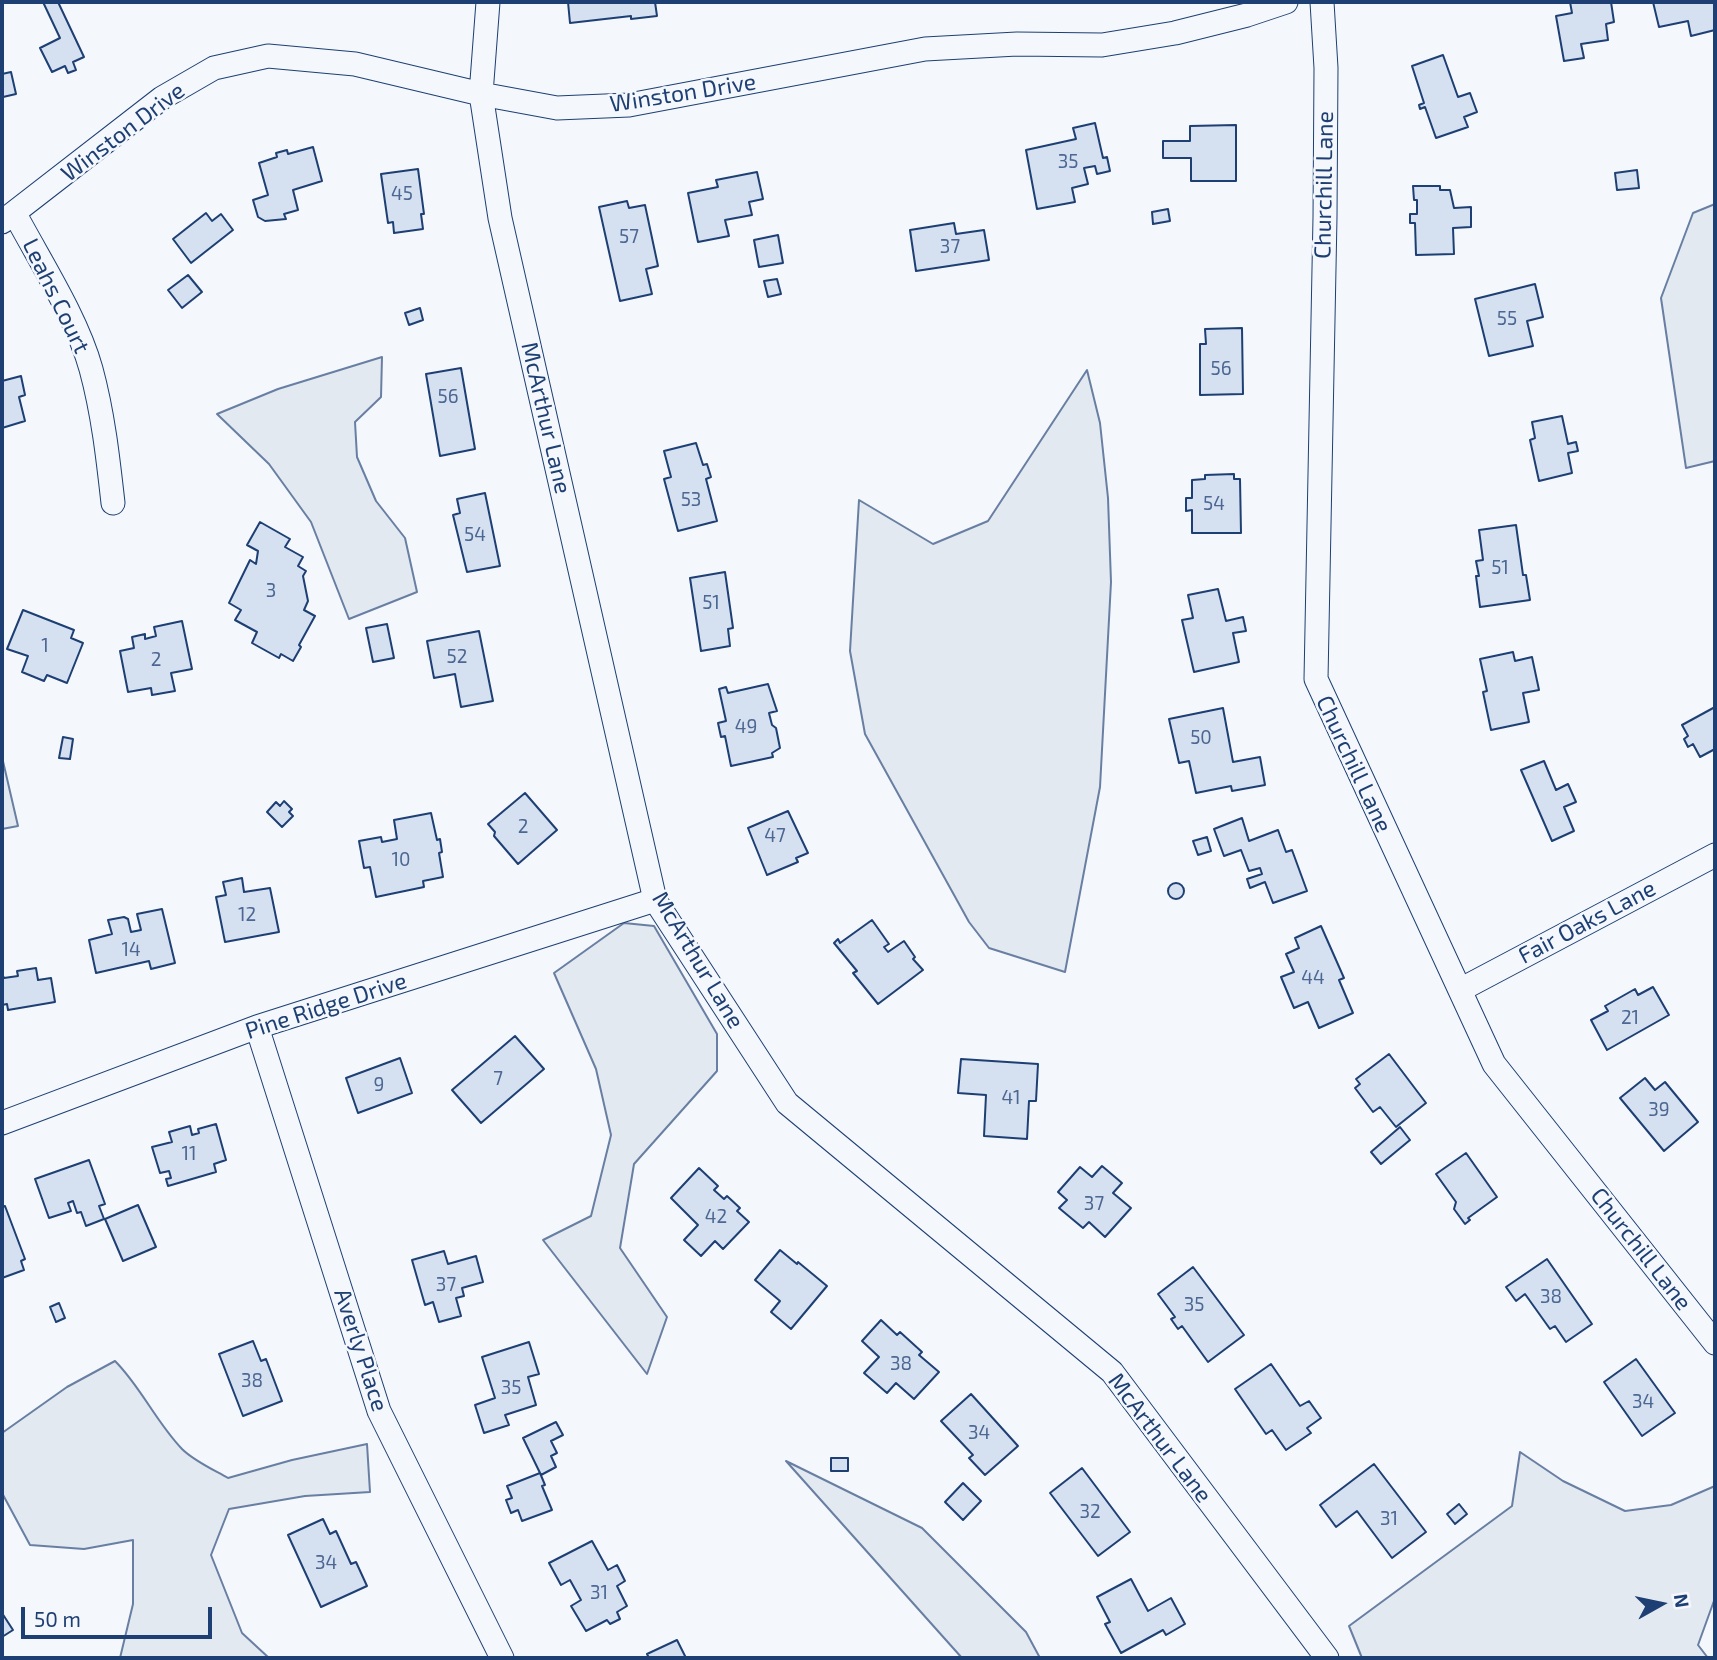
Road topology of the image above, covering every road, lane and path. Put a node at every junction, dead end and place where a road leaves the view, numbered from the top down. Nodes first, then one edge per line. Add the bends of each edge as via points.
1 (488, 2) edge
2 (1286, 2) edge
3 (1322, 2) edge
4 (481, 94) junction
5 (8, 218) edge
6 (113, 503) dead end
7 (1715, 855) edge
8 (655, 900) junction
9 (1460, 990) junction
10 (257, 1027) junction
11 (2, 1123) edge
12 (1715, 1343) edge
13 (502, 1658) edge
14 (1326, 1658) edge

1 - 4 street, McArthur Lane
2 - 4 street, Winston Drive via 1175,33 1102,45 925,49 629,105 557,108
3 - 9 street, Churchill Lane via 1325,204 1316,680
4 - 5 street, Winston Drive via 355,64 268,56 214,68 162,98
4 - 8 street, McArthur Lane via 500,218
5 - 6 street, Leahs Court via 65,305 91,368
7 - 9 street, Fair Oaks Lane
8 - 10 street, Pine Ridge Drive
8 - 14 street, McArthur Lane via 787,1103 1112,1372
9 - 12 street, Churchill Lane via 1494,1064
10 - 11 street, Pine Ridge Drive
10 - 13 street, Averly Place via 379,1411

